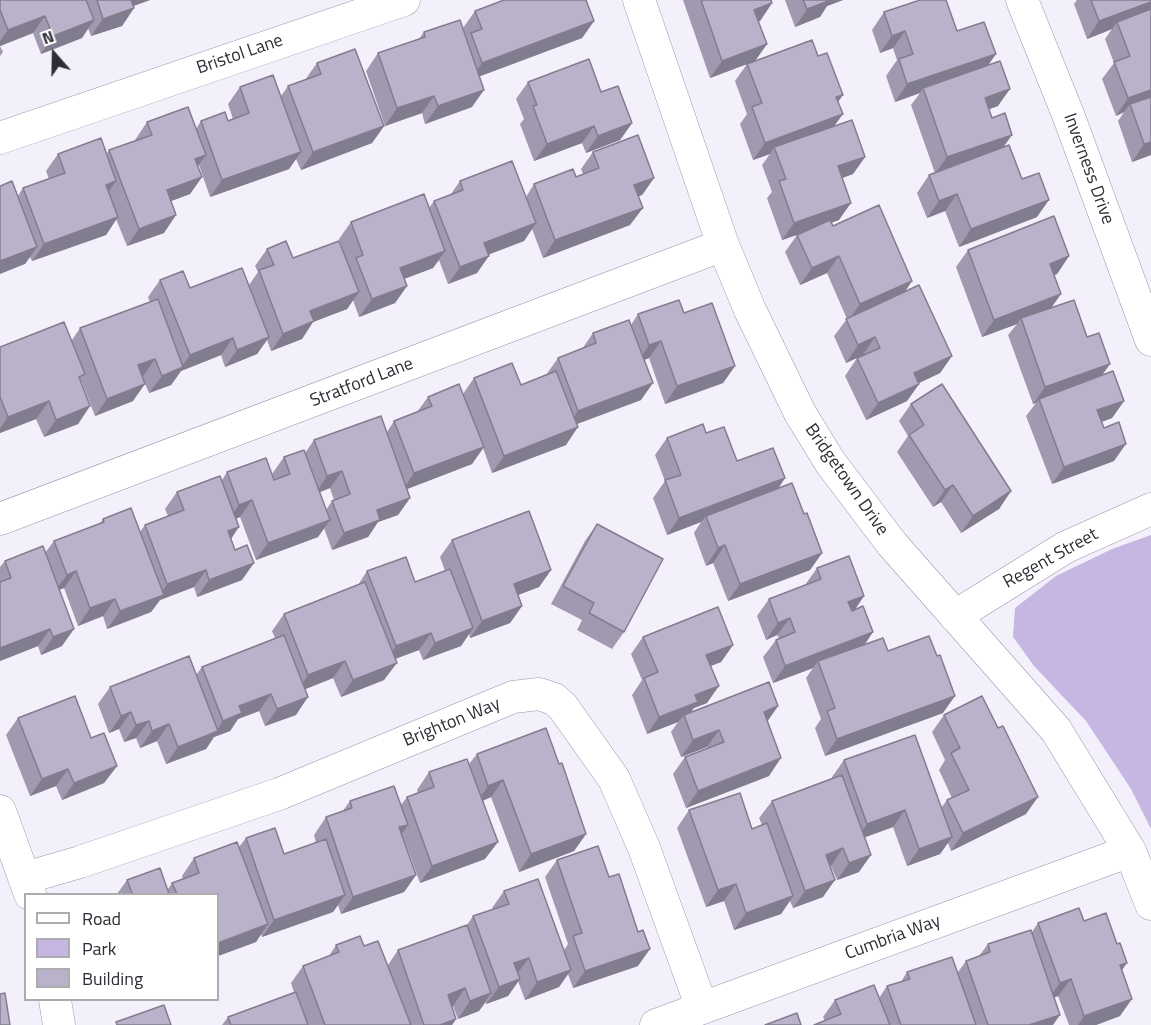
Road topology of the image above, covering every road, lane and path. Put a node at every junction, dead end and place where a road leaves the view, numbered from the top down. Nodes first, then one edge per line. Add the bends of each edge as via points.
1 (404, 0) edge
2 (639, 0) edge
3 (1022, 0) edge
4 (0, 138) edge
5 (723, 245) junction
6 (1151, 340) edge
7 (1151, 509) edge
8 (0, 519) edge
9 (955, 616) junction
10 (0, 811) edge
11 (1130, 851) junction
12 (28, 886) edge
13 (1151, 903) edge
14 (56, 1001) edge
15 (702, 1008) junction
16 (59, 1025) edge
17 (656, 1025) edge

1 - 4 street, Bristol Lane
2 - 5 street, Bridgetown Drive
3 - 6 street, Inverness Drive
5 - 8 street, Stratford Lane
5 - 9 street, Bridgetown Drive via 800,413 830,462 892,544
7 - 9 street, Regent Street via 1066,547
9 - 11 street, Bridgetown Drive via 1056,730
10 - 12 street
11 - 13 street, Bridgetown Drive
11 - 15 street, Cumbria Way
12 - 15 street, Brighton Way via 80,862 279,794 513,698 539,694 563,707 614,779 644,848
14 - 16 street
15 - 17 street, Cumbria Way

